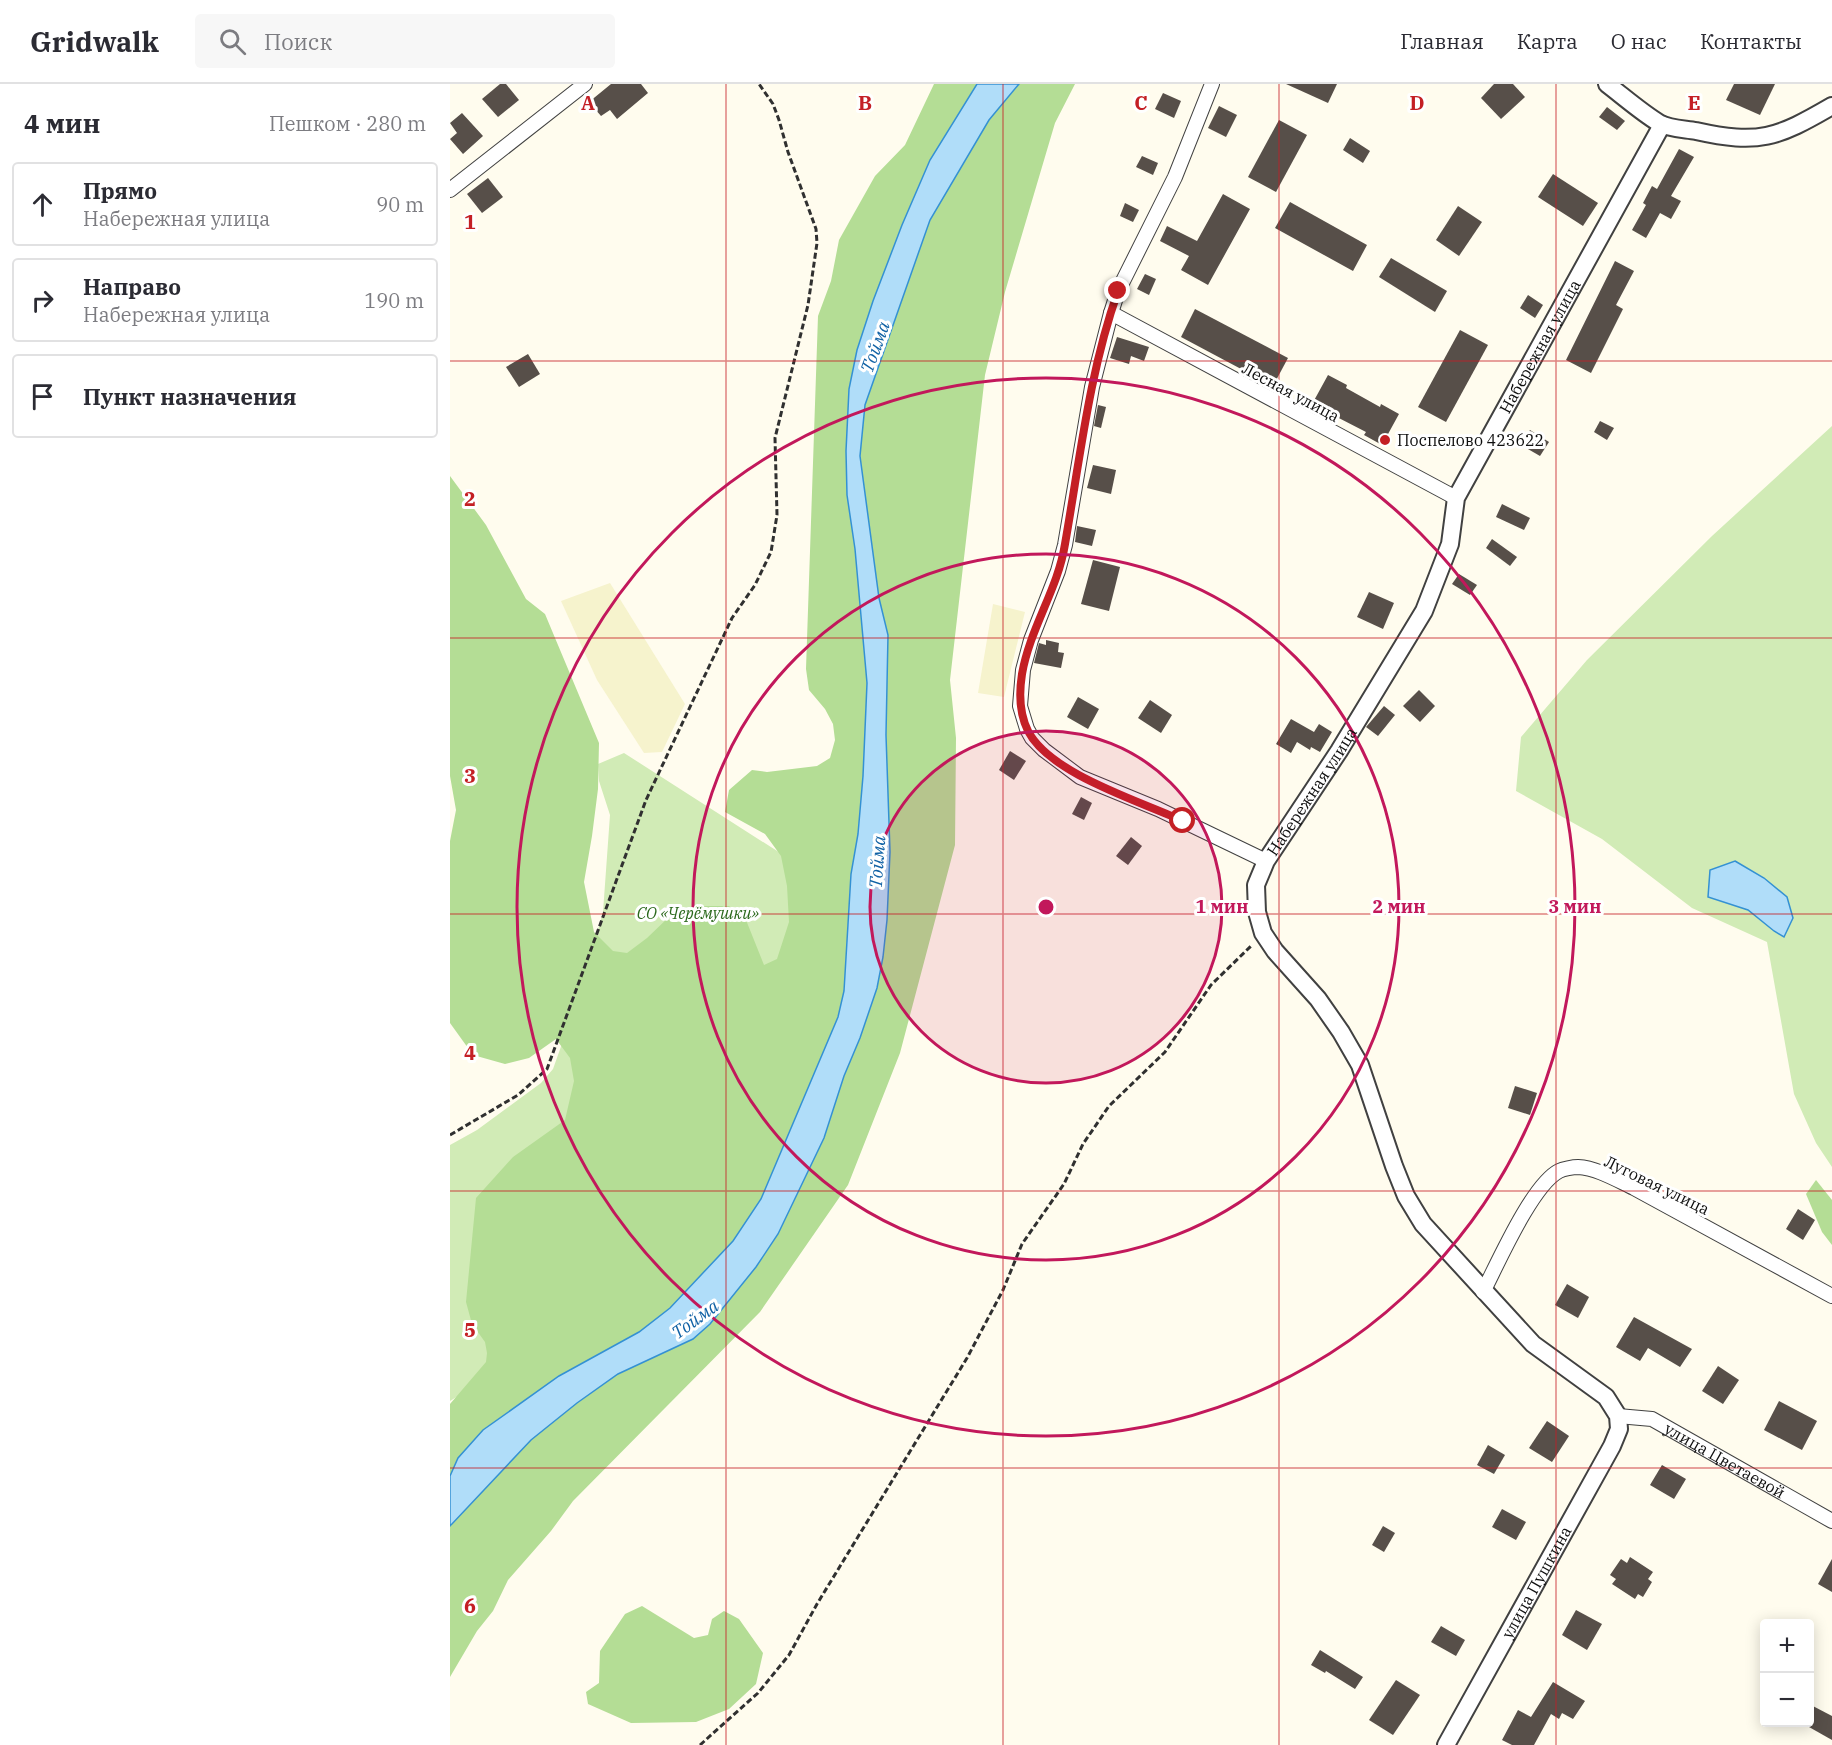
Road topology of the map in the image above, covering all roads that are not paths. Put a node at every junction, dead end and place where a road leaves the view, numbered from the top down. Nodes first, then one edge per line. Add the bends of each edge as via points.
1 (585, 84) edge
2 (1212, 84) edge
3 (1607, 84) edge
4 (1832, 106) edge
5 (1662, 124) junction
6 (450, 190) edge
7 (1111, 313) junction
8 (1456, 498) junction
9 (1266, 861) junction
10 (1484, 1292) junction
11 (1832, 1296) edge
12 (1618, 1416) junction
13 (1832, 1521) edge
14 (1446, 1745) edge

1 - 6 street
2 - 7 street, Набережная улица
3 - 5 street
4 - 5 street via 1794,128 1747,139
5 - 8 street, Набережная улица
7 - 8 street, Лесная улица
7 - 9 street, Набережная улица via 1092,387 1065,545 1023,670 1023,718 1032,738 1080,777
8 - 9 street, Набережная улица via 1450,544 1424,611
9 - 10 street via 1255,899 1263,933 1318,999 1360,1065 1394,1166 1423,1224
10 - 11 street, Луговая улица via 1518,1223 1542,1187 1560,1171 1577,1167 1634,1188
10 - 12 street via 1533,1344 1606,1396
12 - 13 street, улица Цветаевой via 1652,1419
12 - 14 street, улица Пушкина via 1619,1430 1612,1446

